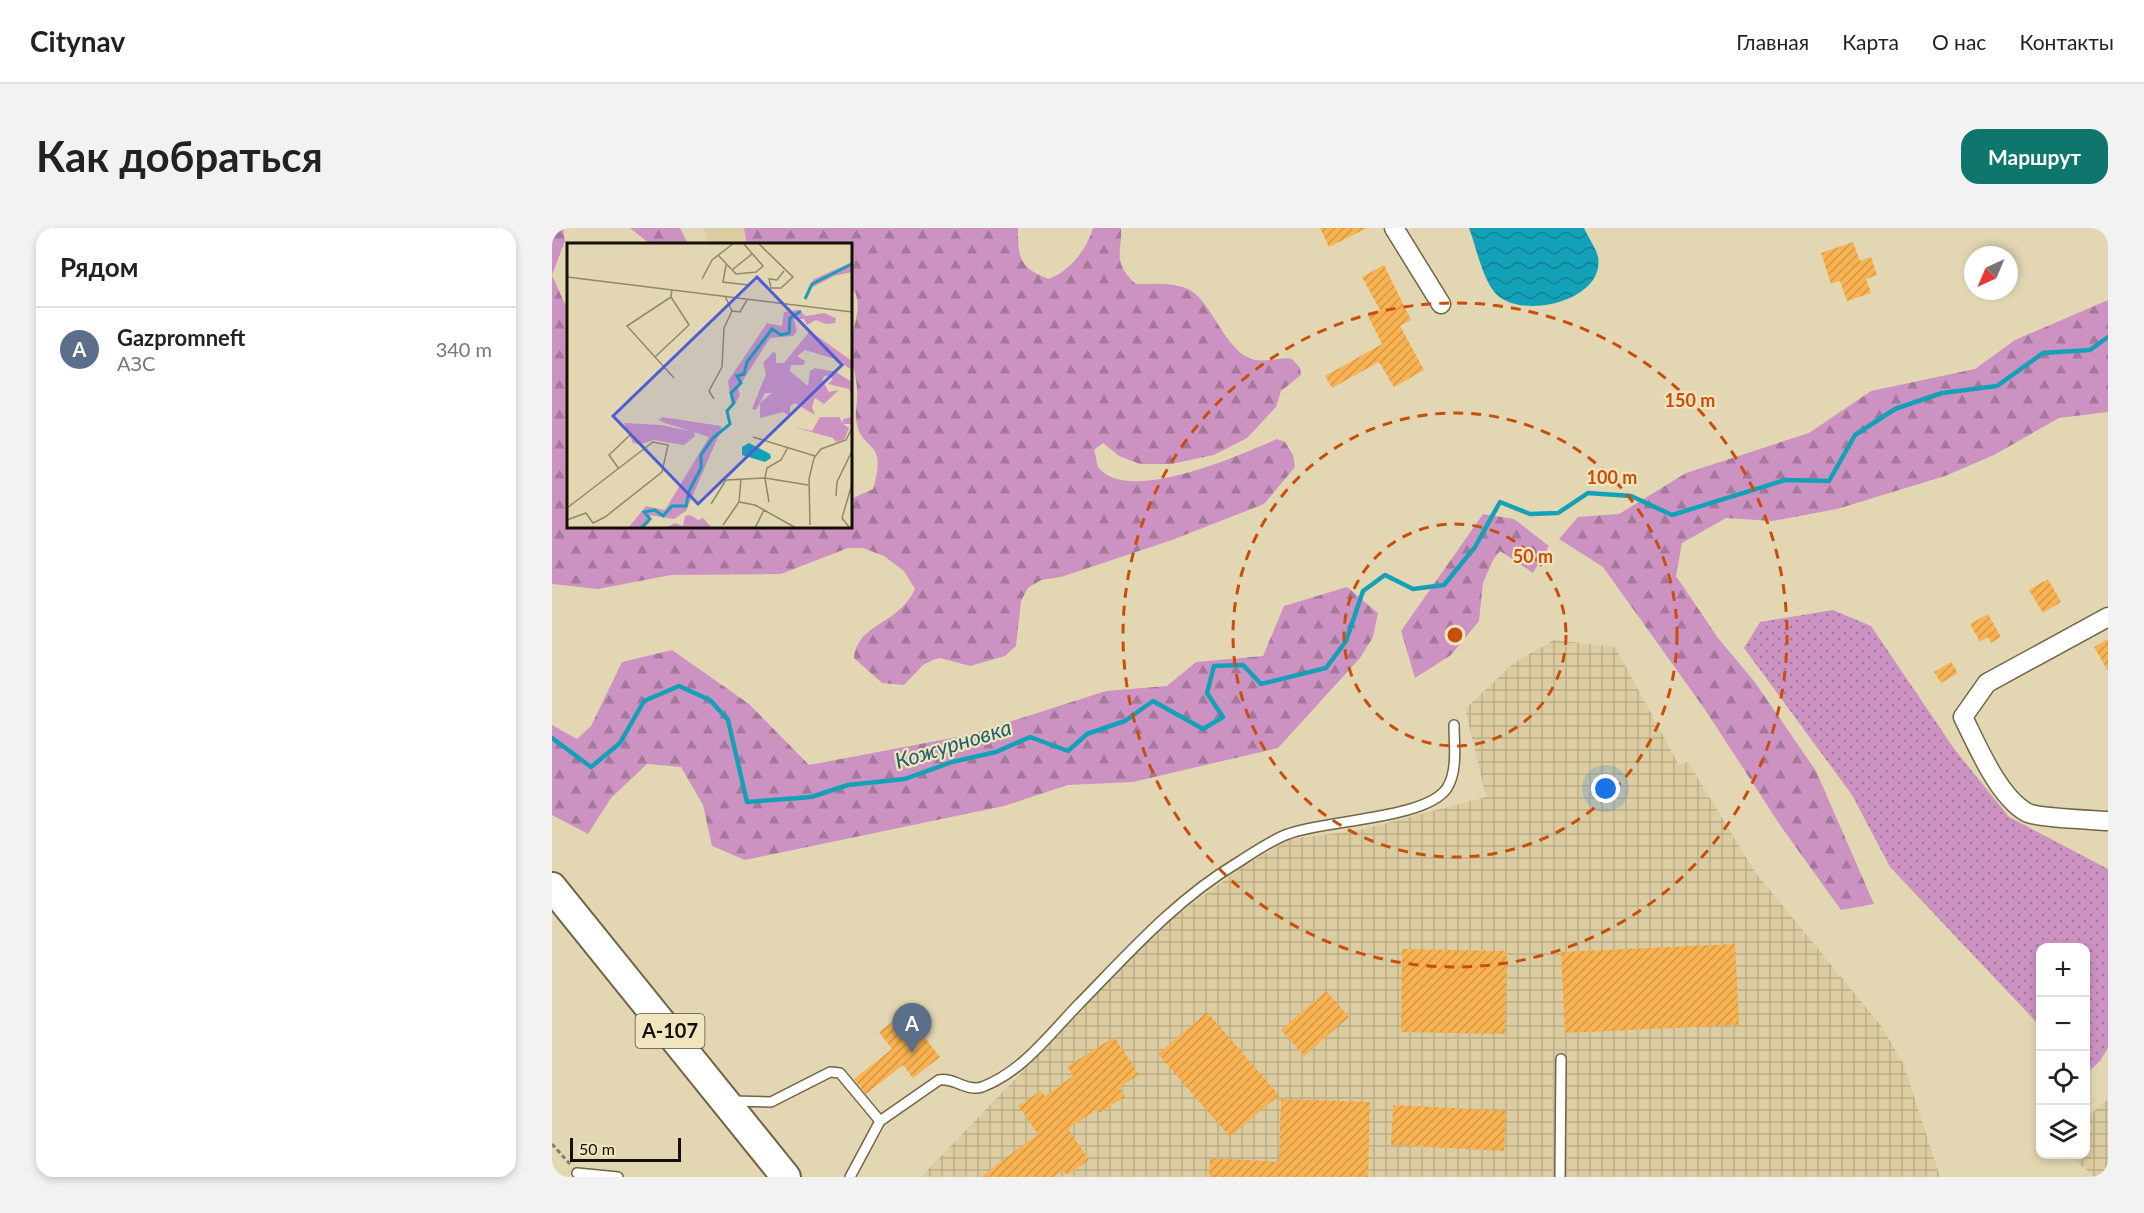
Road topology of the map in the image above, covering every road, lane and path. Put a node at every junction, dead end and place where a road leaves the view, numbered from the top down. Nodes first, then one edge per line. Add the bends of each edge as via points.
1 (1394, 228) edge
2 (1441, 303) dead end
3 (2108, 617) edge
4 (1454, 725) dead end
5 (2108, 821) edge
6 (552, 887) edge
7 (1561, 1059) dead end
8 (726, 1101) junction
9 (880, 1121) junction
10 (552, 1144) edge
11 (577, 1173) joint
12 (618, 1177) edge
13 (786, 1177) edge
14 (850, 1177) edge
15 (1560, 1177) edge

1 - 2 street
3 - 5 street via 1987,682 1962,717 2007,794 2027,813
4 - 9 lane via 1453,773 1438,798 1416,807 1288,834 1243,859 1157,924 1012,1071 971,1089 946,1078 939,1080
6 - 8 highway, А-107
7 - 15 lane
8 - 9 lane via 771,1102 830,1072 840,1073
8 - 13 highway, А-107
9 - 14 lane
10 - 11 path
11 - 12 lane

